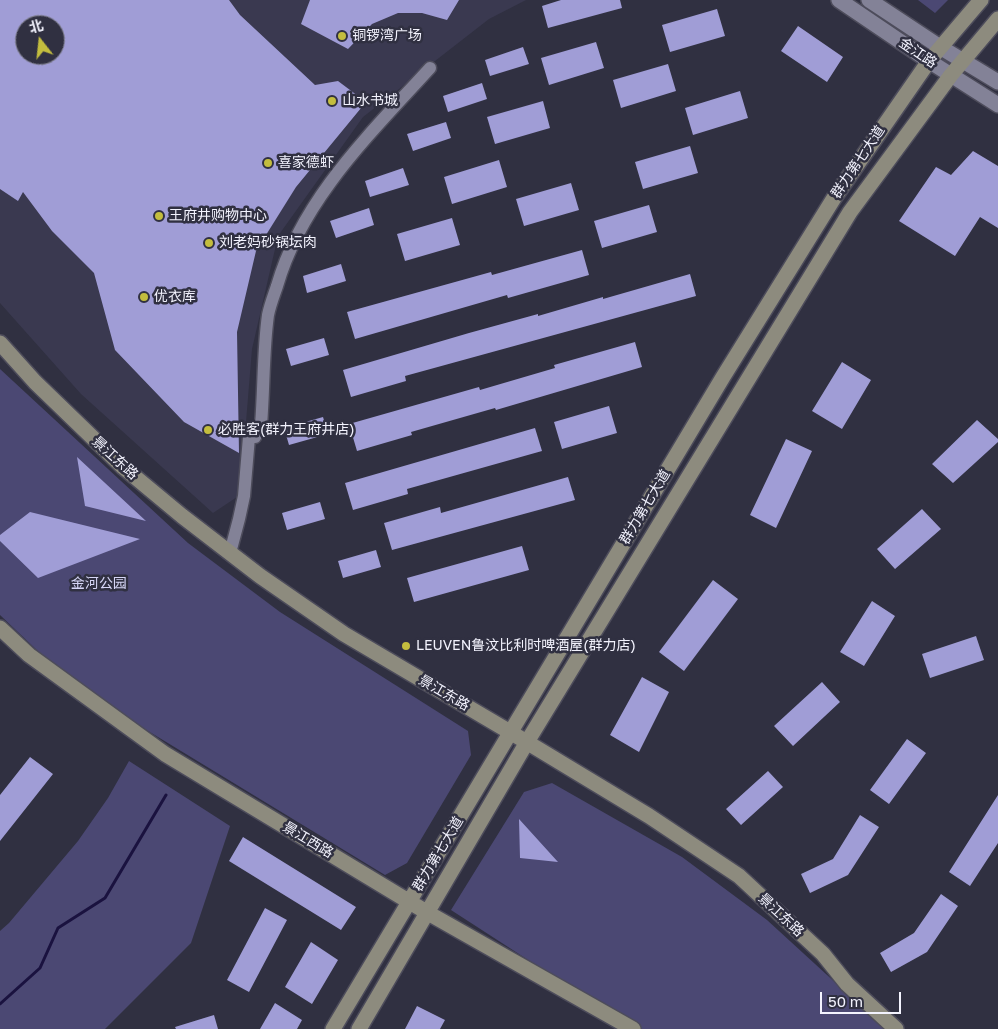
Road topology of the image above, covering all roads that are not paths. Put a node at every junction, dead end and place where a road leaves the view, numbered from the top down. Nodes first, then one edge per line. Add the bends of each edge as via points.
1 (839, 0) edge
2 (869, 0) edge
3 (981, 0) edge
4 (998, 19) edge
5 (940, 47) junction
6 (963, 60) junction
7 (929, 61) junction
8 (430, 68) dead end
9 (951, 75) junction
10 (998, 82) edge
11 (998, 105) edge
12 (0, 343) edge
13 (230, 553) junction
14 (0, 628) edge
15 (510, 732) junction
16 (527, 742) junction
17 (410, 901) junction
18 (428, 913) junction
19 (333, 1029) edge
20 (359, 1029) edge
21 (633, 1029) edge
22 (896, 1029) edge

1 - 7 street, 金江路
2 - 5 street, 金江路
3 - 5 main road, 群力第七大道
4 - 6 main road, 群力第七大道
5 - 6 street, 金江路
5 - 7 main road, 群力第七大道
6 - 9 main road, 群力第七大道
6 - 10 street, 金江路
7 - 9 street, 金江路
7 - 15 main road, 群力第七大道 via 834,198
8 - 13 street via 354,151 300,228 284,261 269,314 261,425 255,436 249,437 244,496
9 - 11 street, 金江路
9 - 16 main road, 群力第七大道 via 850,212
12 - 13 main road, 景江东路 via 123,467
13 - 15 main road, 景江东路 via 344,634
14 - 17 main road, 景江西路 via 30,655 165,754
15 - 16 main road, 景江东路
15 - 17 main road, 群力第七大道
16 - 18 main road, 群力第七大道
16 - 22 main road, 景江东路 via 649,816 739,876 823,954 847,984
17 - 18 main road, 景江西路
17 - 19 main road, 群力第七大道
18 - 20 main road, 群力第七大道
18 - 21 main road, 景江西路

